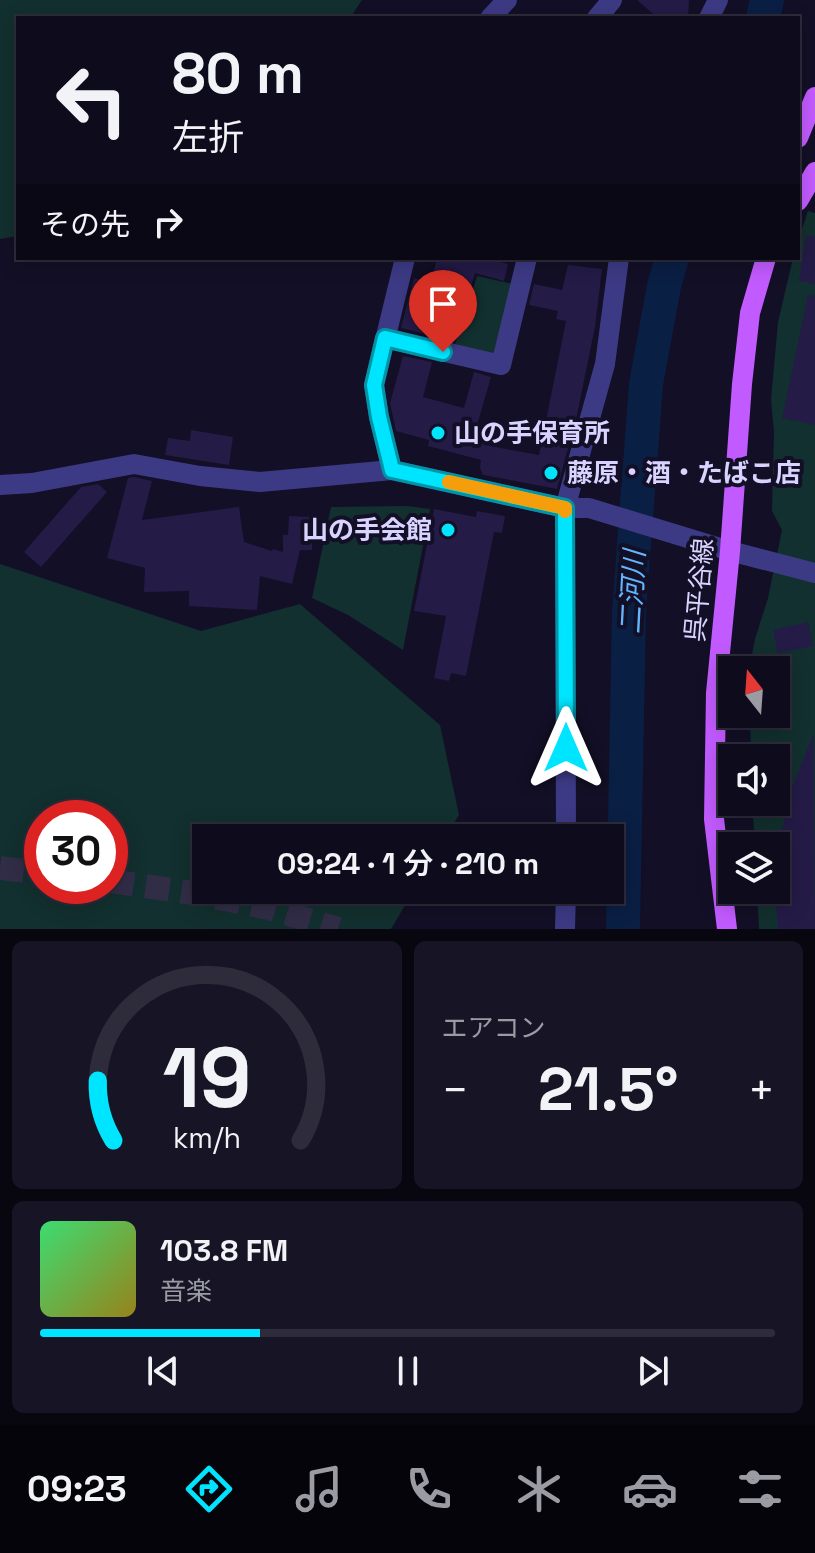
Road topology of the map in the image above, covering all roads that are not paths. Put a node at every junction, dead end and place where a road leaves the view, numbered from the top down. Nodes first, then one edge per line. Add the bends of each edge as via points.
1 (507, 0) edge
2 (612, 0) edge
3 (492, 16) edge
4 (599, 16) edge
5 (815, 97) edge
6 (800, 133) edge
7 (815, 172) edge
8 (800, 198) edge
9 (404, 260) edge
10 (527, 260) edge
11 (614, 260) edge
12 (765, 260) edge
13 (385, 338) junction
14 (392, 470) junction
15 (0, 485) edge
16 (565, 508) junction
17 (730, 551) junction
18 (815, 573) edge
19 (566, 824) edge
20 (566, 904) edge
21 (565, 929) edge
22 (727, 929) edge

1 - 3 street
2 - 4 street
5 - 6 main road
7 - 8 main road
9 - 13 street
10 - 13 street via 501,365
11 - 16 street via 605,364
12 - 17 main road, 呉平谷線 via 748,327
13 - 14 street via 374,385
14 - 15 street via 260,482 134,464
14 - 16 street
16 - 17 street via 589,508
16 - 19 street
17 - 18 street
17 - 22 main road, 呉平谷線 via 716,693 714,819
20 - 21 street

